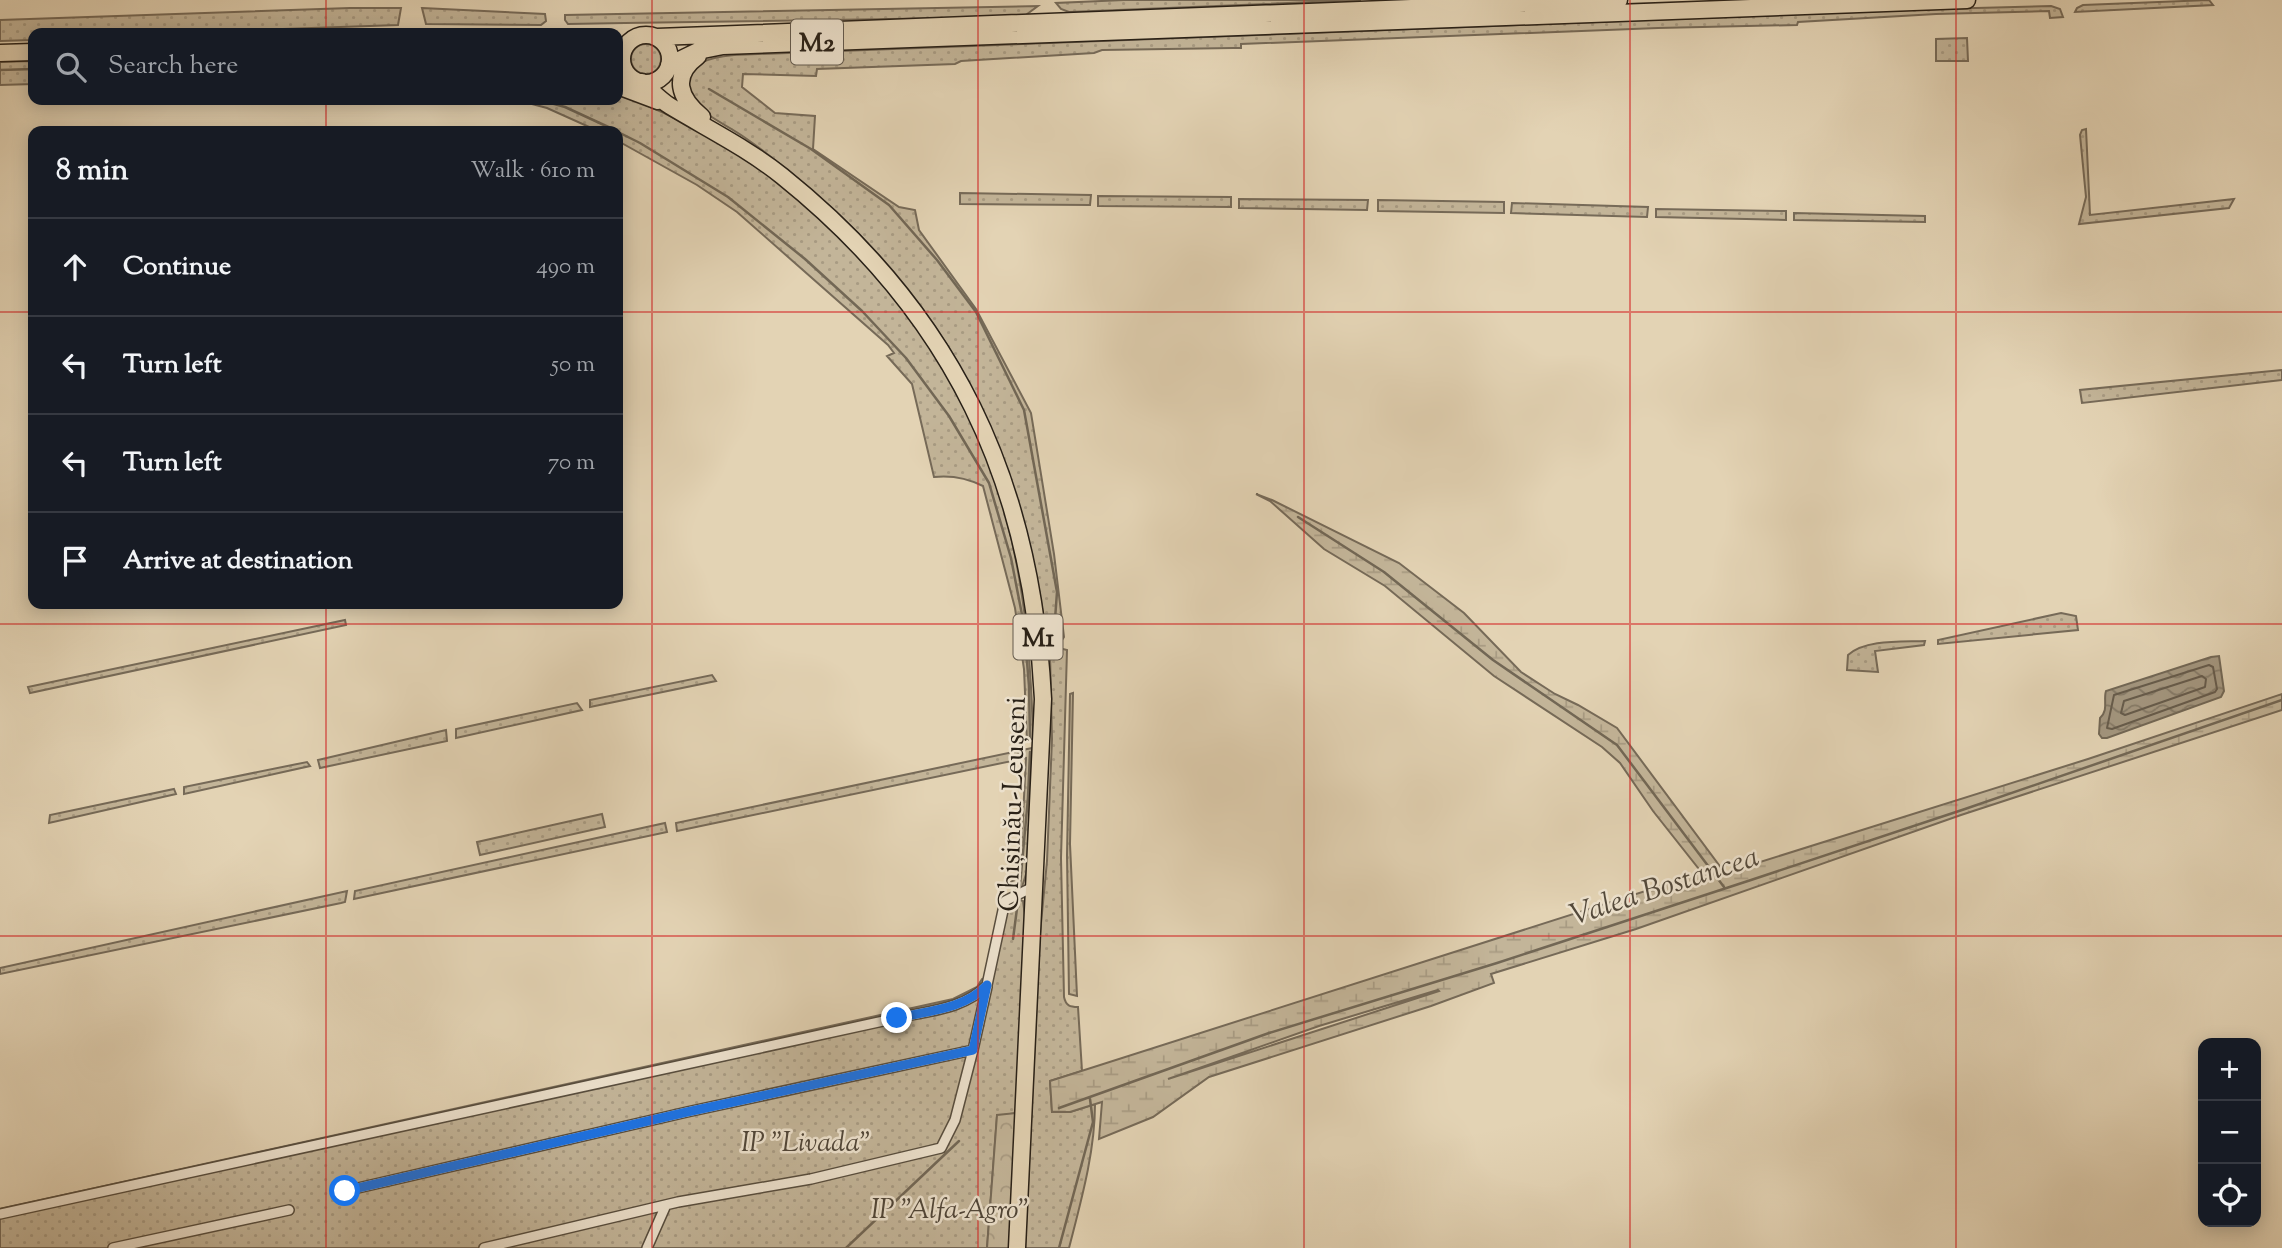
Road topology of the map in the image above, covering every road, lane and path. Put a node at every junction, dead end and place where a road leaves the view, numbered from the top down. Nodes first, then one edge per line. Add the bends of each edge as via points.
1 (1619, 0) edge
2 (1966, 0) edge
3 (657, 37) junction
4 (626, 39) edge
5 (723, 46) junction
6 (28, 52) edge
7 (0, 53) edge
8 (667, 69) junction
9 (623, 77) edge
10 (623, 77) edge
11 (642, 82) junction
12 (668, 105) junction
13 (689, 115) junction
14 (725, 137) junction
15 (1035, 886) junction
16 (987, 985) junction
17 (973, 1050) junction
18 (345, 1191) dead end
19 (666, 1205) junction
20 (289, 1210) dead end
21 (0, 1214) edge
22 (113, 1248) edge
23 (484, 1248) edge
24 (647, 1248) edge
25 (1017, 1248) edge

1 - 3 highway, M2
2 - 5 highway, M2
3 - 4 highway
3 - 8 highway, M1 via 668,48
5 - 8 highway, M2 via 698,51
5 - 14 highway via 703,53 684,69 681,89 690,106
6 - 7 highway
8 - 11 highway via 659,79
8 - 13 highway, M1 via 671,91
9 - 11 highway, M1
10 - 12 highway, M1
11 - 12 highway, M1
12 - 13 highway, M1
13 - 14 highway, M1
14 - 15 highway, Chișinău-Leușeni / M1 via 780,174 865,250 941,349 990,444 1026,562 1040,655 1042,732
15 - 16 street via 1005,901
15 - 25 highway, Chișinău-Leușeni / M1
16 - 17 street
16 - 21 street via 967,1001 897,1018
17 - 18 street
17 - 19 street via 955,1120 942,1148 811,1179
19 - 23 street
19 - 24 street
20 - 22 street

